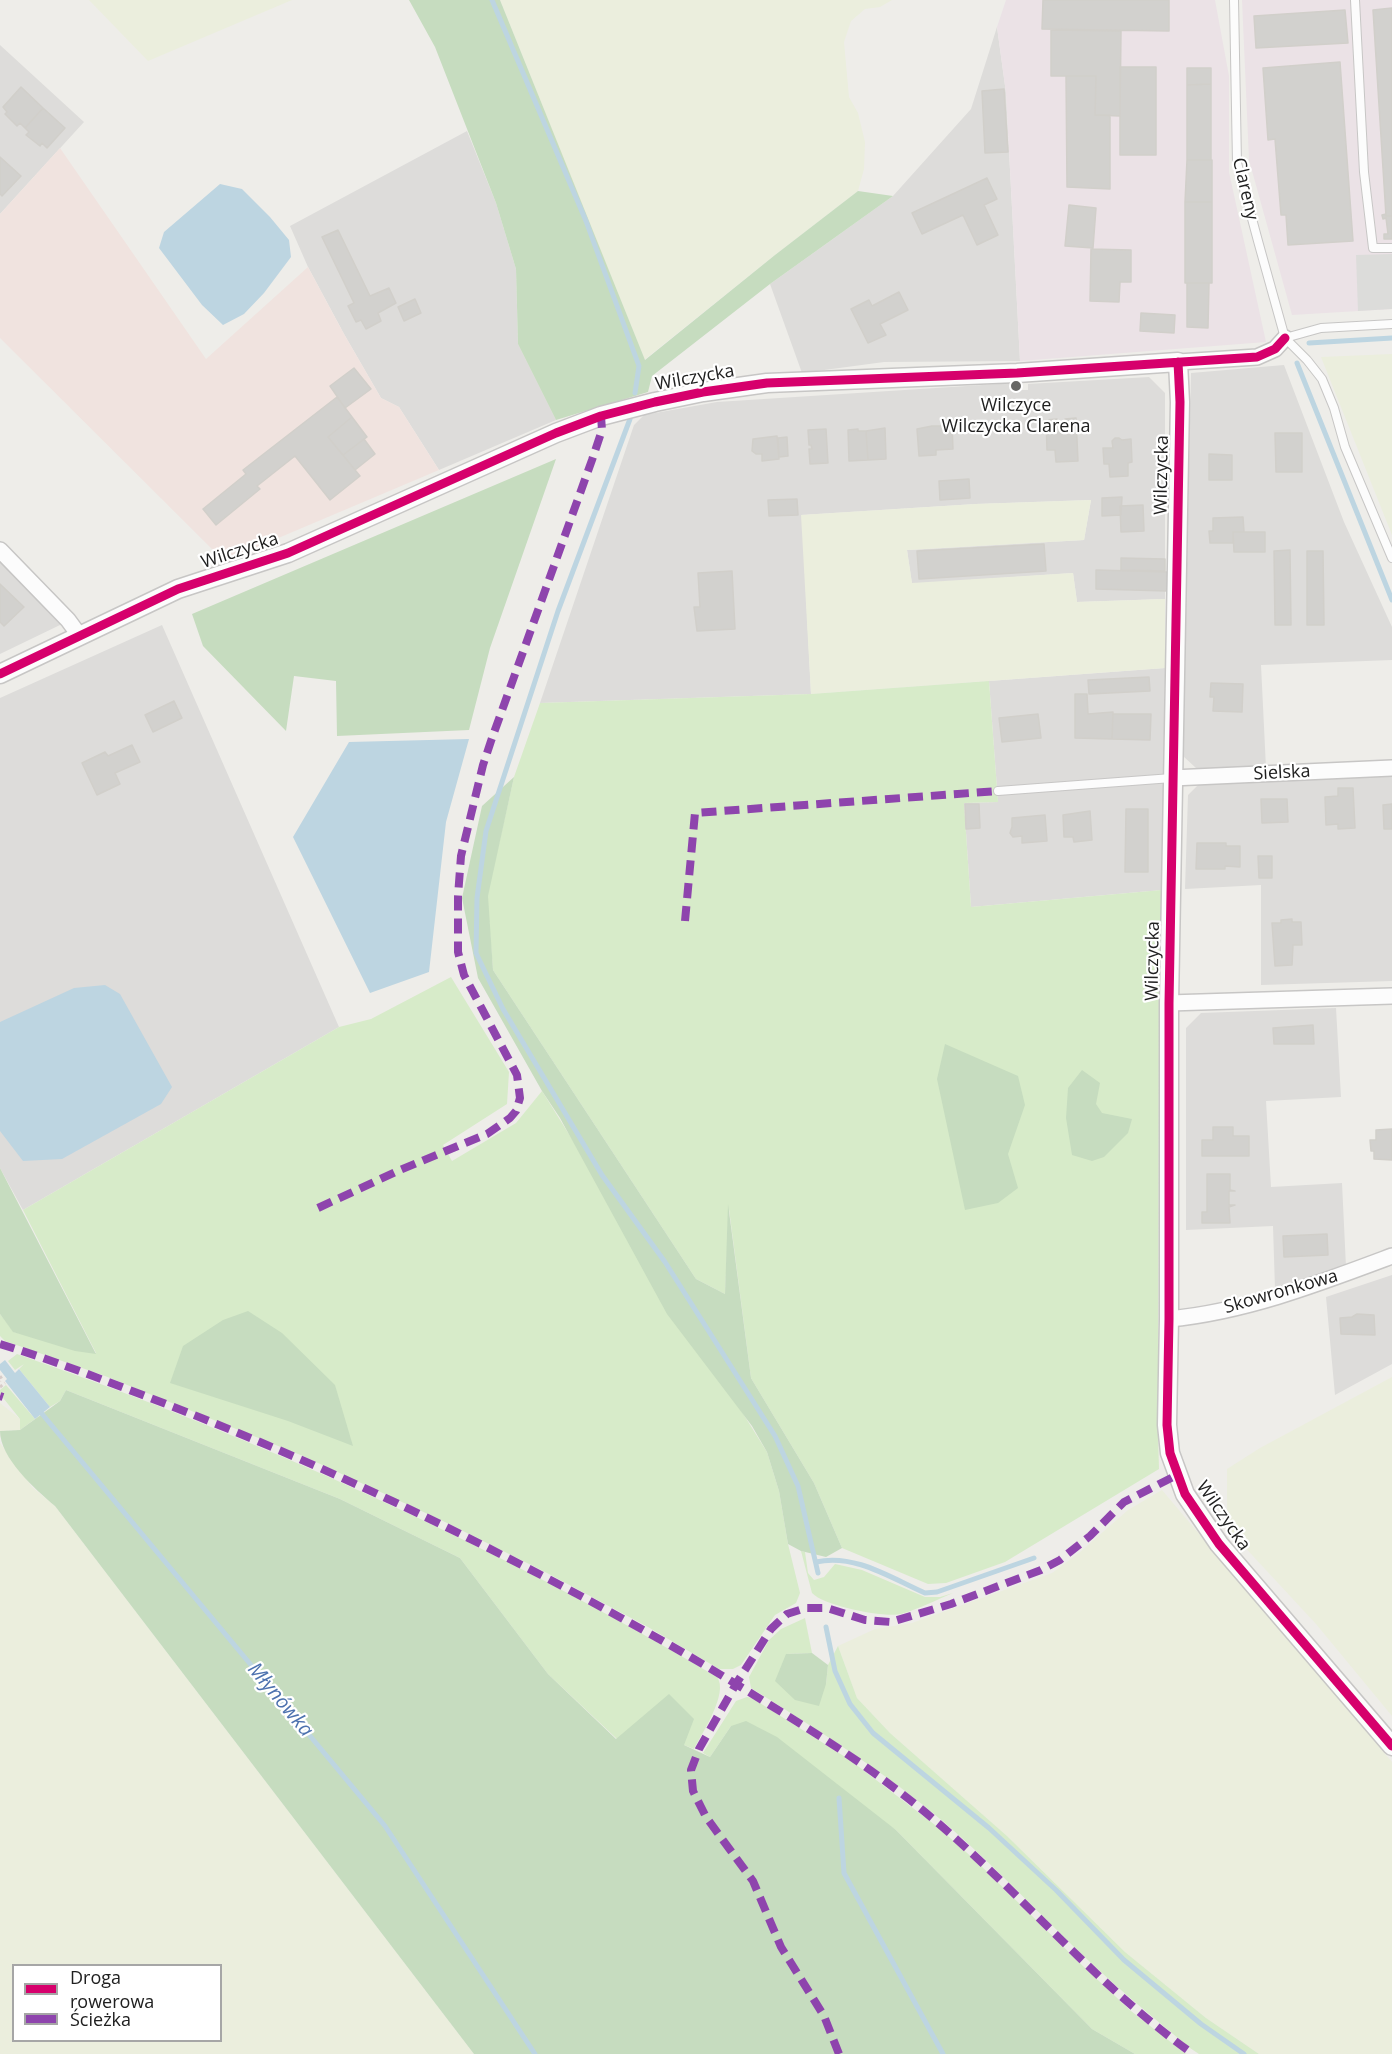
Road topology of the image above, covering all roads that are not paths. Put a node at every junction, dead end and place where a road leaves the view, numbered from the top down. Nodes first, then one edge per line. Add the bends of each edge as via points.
1 (1234, 0) edge
2 (1355, 0) edge
3 (1392, 248) edge
4 (1392, 324) edge
5 (1285, 338) junction
6 (1178, 362) junction
7 (0, 550) edge
8 (1392, 558) edge
9 (79, 635) junction
10 (0, 674) edge
11 (1392, 768) edge
12 (1172, 778) junction
13 (998, 791) dead end
14 (1392, 996) edge
15 (1169, 1003) junction
16 (1392, 1256) edge
17 (1169, 1319) junction
18 (1392, 1746) edge

1 - 5 lane, Clareny via 1237,163
2 - 3 lane via 1373,248
4 - 5 lane via 1321,328
5 - 6 street via 1275,349 1257,357
5 - 8 lane via 1322,379 1345,447
6 - 9 street, Wilczycka via 767,383 655,402 556,433 288,553 178,589
6 - 12 street, Wilczycka
7 - 9 street
9 - 10 street, Wilczycka
11 - 12 street, Sielska
12 - 13 lane
12 - 15 street, Wilczycka
14 - 15 street
15 - 17 street, Wilczycka
16 - 17 street, Skowronkowa via 1255,1302
17 - 18 street, Wilczycka via 1167,1425 1170,1453 1185,1494 1219,1544

